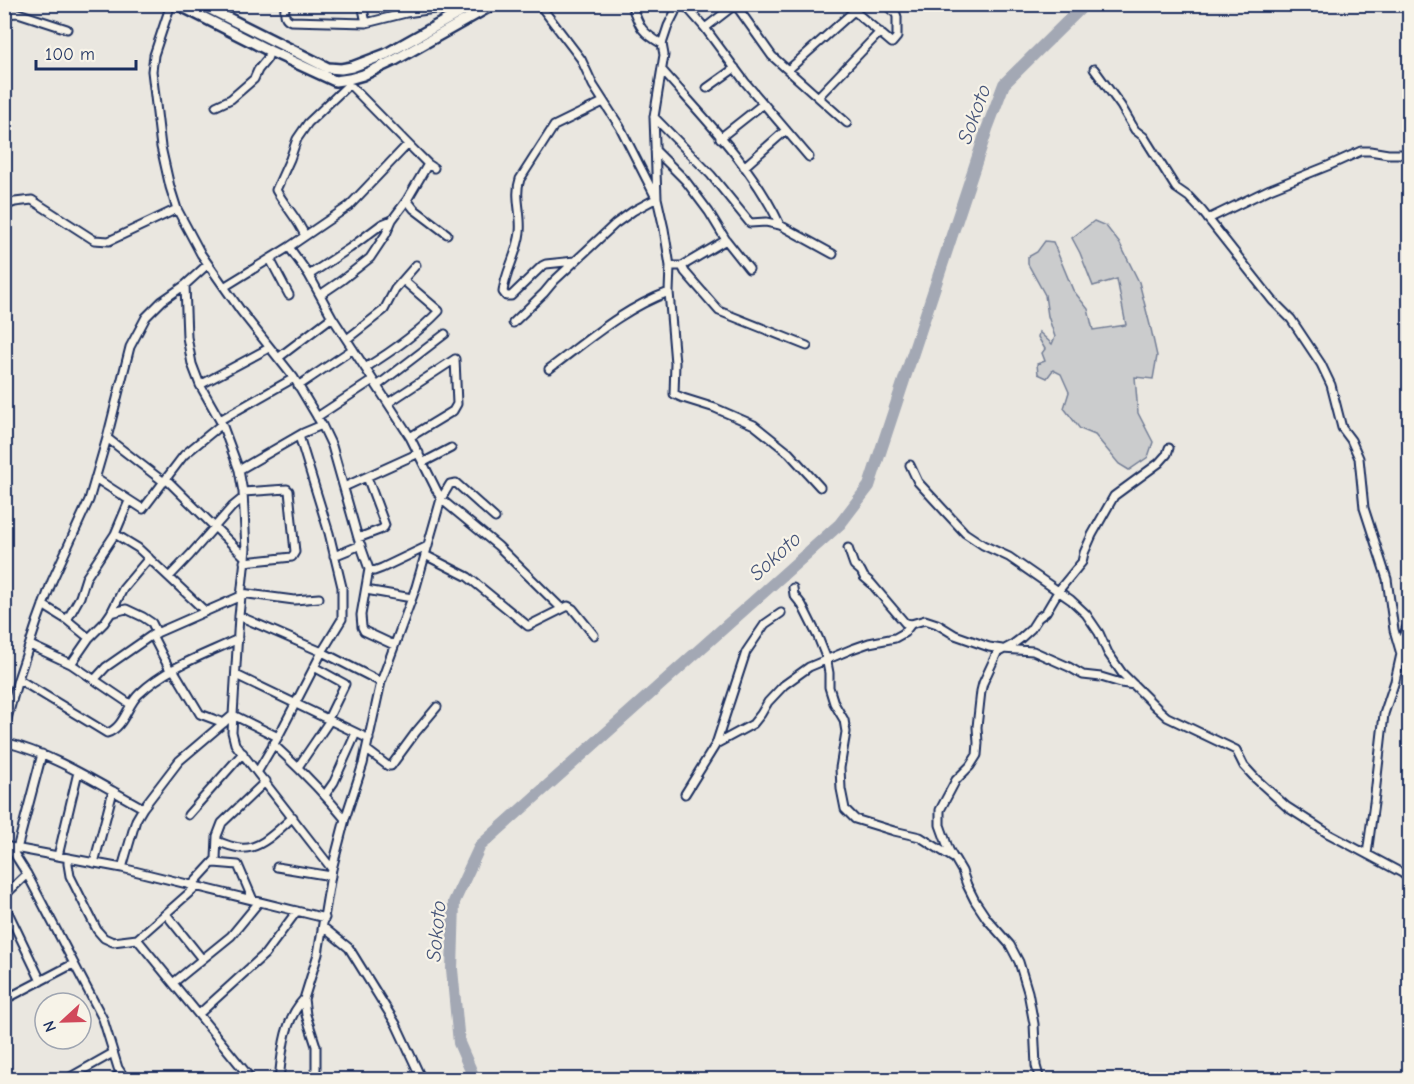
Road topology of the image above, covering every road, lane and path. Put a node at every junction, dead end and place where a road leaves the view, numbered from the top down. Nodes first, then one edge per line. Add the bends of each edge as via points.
1 (171, 4) edge
2 (177, 4) edge
3 (200, 4) edge
4 (285, 4) edge
5 (362, 4) edge
6 (539, 4) edge
7 (631, 4) edge
8 (675, 4) edge
9 (684, 4) edge
10 (846, 4) edge
11 (885, 4) edge
12 (493, 5) edge
13 (736, 5) edge
14 (477, 8) edge
15 (854, 11) junction
16 (4, 14) edge
17 (458, 15) junction
18 (366, 23) junction
19 (705, 28) junction
20 (67, 29) dead end
21 (880, 32) junction
22 (662, 44) junction
23 (270, 51) junction
24 (735, 68) junction
25 (1094, 69) dead end
26 (662, 70) junction
27 (788, 70) junction
28 (707, 88) dead end
29 (818, 97) junction
30 (603, 102) junction
31 (763, 104) junction
32 (216, 106) dead end
33 (654, 117) junction
34 (847, 123) dead end
35 (786, 130) junction
36 (720, 138) junction
37 (408, 144) junction
38 (656, 150) junction
39 (1410, 154) edge
40 (809, 157) dead end
41 (744, 167) junction
42 (657, 198) junction
43 (406, 200) junction
44 (4, 206) edge
45 (177, 209) junction
46 (1208, 219) junction
47 (392, 220) junction
48 (780, 225) junction
49 (447, 234) dead end
50 (305, 236) junction
51 (726, 240) junction
52 (289, 247) junction
53 (833, 254) dead end
54 (270, 259) junction
55 (575, 261) junction
56 (208, 264) junction
57 (416, 265) dead end
58 (670, 266) junction
59 (681, 266) junction
60 (749, 269) dead end
61 (309, 275) junction
62 (403, 280) junction
63 (185, 285) junction
64 (224, 287) junction
65 (669, 292) junction
66 (289, 295) dead end
67 (320, 295) junction
68 (332, 317) junction
69 (513, 323) dead end
70 (445, 334) dead end
71 (346, 339) junction
72 (807, 346) dead end
73 (269, 348) junction
74 (353, 349) junction
75 (278, 358) junction
76 (365, 368) junction
77 (549, 369) dead end
78 (294, 378) junction
79 (375, 382) junction
80 (200, 385) junction
81 (298, 386) junction
82 (388, 403) junction
83 (317, 417) junction
84 (221, 422) junction
85 (322, 425) junction
86 (300, 435) junction
87 (410, 437) junction
88 (107, 438) junction
89 (451, 448) dead end
90 (1169, 448) dead end
91 (419, 453) junction
92 (424, 462) junction
93 (910, 465) dead end
94 (239, 470) junction
95 (367, 477) junction
96 (95, 478) junction
97 (165, 481) junction
98 (344, 487) junction
99 (820, 487) dead end
100 (243, 495) junction
101 (441, 499) junction
102 (129, 501) junction
103 (495, 518) dead end
104 (214, 526) junction
105 (115, 534) junction
106 (360, 542) junction
107 (428, 546) junction
108 (848, 548) dead end
109 (425, 555) junction
110 (334, 556) junction
111 (149, 558) junction
112 (244, 560) junction
113 (369, 569) junction
114 (170, 577) junction
115 (793, 588) dead end
116 (366, 590) junction
117 (1059, 590) junction
118 (241, 595) junction
119 (319, 598) dead end
120 (412, 598) junction
121 (43, 605) junction
122 (562, 609) junction
123 (205, 611) junction
124 (111, 613) junction
125 (781, 613) dead end
126 (239, 616) junction
127 (1410, 619) edge
128 (66, 620) junction
129 (911, 624) junction
130 (155, 634) junction
131 (594, 635) dead end
132 (89, 638) junction
133 (238, 639) junction
134 (30, 645) junction
135 (394, 645) junction
136 (1002, 649) junction
137 (1400, 651) junction
138 (322, 652) junction
139 (827, 661) junction
140 (71, 664) junction
141 (314, 667) junction
142 (1410, 669) edge
143 (171, 670) junction
144 (236, 675) junction
145 (18, 679) junction
146 (94, 680) junction
147 (381, 682) junction
148 (1134, 685) junction
149 (296, 703) junction
150 (130, 704) junction
151 (437, 707) dead end
152 (233, 715) junction
153 (329, 719) junction
154 (224, 723) junction
155 (4, 730) edge
156 (356, 733) junction
157 (278, 737) junction
158 (369, 739) junction
159 (4, 742) edge
160 (273, 744) junction
161 (716, 744) junction
162 (367, 750) junction
163 (243, 753) junction
164 (42, 754) junction
165 (298, 767) junction
166 (258, 771) junction
167 (78, 772) junction
168 (266, 781) junction
169 (113, 791) junction
170 (685, 794) dead end
171 (325, 795) junction
172 (143, 808) junction
173 (188, 814) dead end
174 (293, 817) junction
175 (345, 819) junction
176 (217, 842) junction
177 (11, 847) edge
178 (1367, 854) junction
179 (58, 856) junction
180 (68, 858) junction
181 (954, 859) junction
182 (94, 863) junction
183 (214, 863) junction
184 (277, 867) dead end
185 (122, 868) junction
186 (332, 872) junction
187 (27, 874) junction
188 (1410, 879) edge
189 (194, 886) junction
190 (4, 896) edge
191 (256, 901) junction
192 (4, 904) edge
193 (297, 911) junction
194 (166, 914) junction
195 (325, 918) junction
196 (323, 927) junction
197 (137, 939) junction
198 (202, 959) junction
199 (73, 964) junction
200 (41, 981) junction
201 (173, 983) junction
202 (5, 998) edge
203 (304, 999) junction
204 (199, 1014) junction
205 (113, 1053) junction
206 (124, 1076) edge
207 (65, 1080) edge
208 (112, 1080) edge
209 (252, 1080) edge
210 (279, 1080) edge
211 (316, 1080) edge
212 (422, 1080) edge
213 (1040, 1080) edge

1 - 45 street via 152,70 161,147
2 - 23 street
3 - 17 street via 328,68 341,69 386,54
4 - 18 street via 286,20
5 - 18 street
6 - 30 street via 577,53
7 - 22 street via 646,35
8 - 22 street
9 - 19 street
10 - 15 street
11 - 21 street via 897,15 897,38 892,43
12 - 14 street
13 - 19 street
13 - 27 street via 772,56
14 - 17 street
14 - 23 street via 395,60 340,81
15 - 21 street
15 - 27 street
16 - 20 street via 18,13
17 - 18 street via 427,9
19 - 24 street
21 - 29 street
22 - 26 street
23 - 32 street via 254,79
24 - 28 street
24 - 31 street
25 - 46 street via 1176,188
26 - 33 street
26 - 36 street
27 - 29 street
29 - 34 street
30 - 42 street
30 - 55 street via 554,126 520,179 520,231 503,292 511,296 546,264
31 - 35 street
31 - 36 street
33 - 38 street
33 - 48 street via 711,175 750,223
35 - 40 street
35 - 41 street
36 - 41 street
37 - 43 street via 431,166
37 - 50 street via 350,206
37 - 50 street via 352,87 346,87 297,139 276,190
38 - 42 street
38 - 51 street via 686,180
39 - 46 street via 1361,151
41 - 48 street
42 - 55 street via 615,224
42 - 58 street
43 - 47 street
43 - 49 street
44 - 45 street via 32,200 94,240 109,241
45 - 56 street
46 - 137 street via 1291,319 1331,385 1342,428 1359,458 1364,508 1387,579
47 - 61 street
47 - 67 street via 370,258
48 - 53 street
50 - 52 street
51 - 59 street
51 - 60 street
52 - 54 street
52 - 61 street
54 - 64 street
54 - 66 street
55 - 69 street
56 - 63 street
56 - 64 street
57 - 62 street
58 - 59 street
58 - 65 street
59 - 72 street via 719,311
61 - 67 street
62 - 71 street via 384,310
62 - 76 street via 438,311 386,356
63 - 80 street via 187,337
63 - 88 street via 146,317 130,347
64 - 73 street
65 - 77 street via 624,314
65 - 99 street via 674,394 754,425 789,453
67 - 68 street
68 - 71 street
68 - 75 street
70 - 79 street
71 - 74 street
73 - 75 street
73 - 80 street
74 - 76 street
74 - 81 street
75 - 78 street
76 - 79 street
78 - 81 street
78 - 84 street
79 - 82 street
79 - 83 street
80 - 84 street
81 - 83 street
82 - 87 street
82 - 87 street via 455,359 458,405
83 - 85 street
84 - 94 street
84 - 97 street via 184,455
85 - 86 street
85 - 98 street
86 - 94 street
86 - 110 street
87 - 91 street
88 - 96 street
88 - 97 street
89 - 92 street
90 - 117 street via 1159,463 1114,496 1082,562
91 - 92 street
91 - 95 street
92 - 101 street
93 - 117 street via 918,482 965,533
94 - 100 street
95 - 98 street
95 - 106 street via 384,527
96 - 102 street
96 - 121 street
97 - 102 street via 143,509
97 - 104 street
98 - 106 street
100 - 104 street
100 - 112 street
100 - 112 street via 289,491 295,552 292,557
101 - 103 street via 450,484 456,483
101 - 107 street
101 - 122 street via 498,546
102 - 105 street
104 - 112 street
104 - 114 street
105 - 111 street
105 - 128 street via 86,578
106 - 110 street
106 - 113 street
107 - 109 street
107 - 113 street via 382,568
108 - 129 street via 854,565 905,623
109 - 120 street
109 - 122 street via 468,577 528,627
110 - 138 street via 342,587 342,620
111 - 114 street
111 - 124 street via 123,589
112 - 118 street
113 - 116 street
114 - 123 street
115 - 139 street
116 - 120 street
116 - 135 street via 363,630
117 - 136 street via 1031,629
117 - 148 street via 1086,614 1108,653
118 - 119 street
118 - 123 street
118 - 126 street
120 - 135 street
121 - 128 street
121 - 134 street
122 - 131 street via 573,609
123 - 130 street
124 - 130 street via 126,609 143,616 152,623
124 - 132 street
125 - 161 street via 765,624 746,652
126 - 133 street
126 - 138 street
127 - 137 street
128 - 132 street
129 - 136 street via 925,620 955,635
129 - 139 street via 895,638 861,646
130 - 143 street
130 - 146 street via 106,667
132 - 140 street
133 - 143 street
133 - 144 street
134 - 140 street
134 - 145 street
135 - 147 street
136 - 148 street via 1034,651 1083,675
136 - 181 street via 981,691 977,755 956,780 940,810 940,825
137 - 142 street
137 - 178 street via 1384,714
138 - 141 street
138 - 147 street
139 - 161 street via 809,667 784,685 753,724
139 - 181 street via 834,703 846,732 840,768 845,809 855,819 920,837
140 - 146 street
141 - 149 street
141 - 153 street via 345,684
143 - 150 street
143 - 154 street via 200,714
144 - 149 street
144 - 152 street
145 - 150 street via 107,733 118,726
145 - 155 street
146 - 150 street
147 - 158 street
148 - 178 street via 1167,717 1236,750 1244,766 1287,807
149 - 153 street
149 - 157 street
151 - 162 street via 391,766
152 - 154 street
152 - 157 street
152 - 163 street via 233,739
153 - 156 street
153 - 165 street
154 - 172 street via 179,761
156 - 158 street
156 - 171 street
157 - 160 street
158 - 162 street
159 - 164 street
160 - 165 street
160 - 166 street
161 - 170 street
162 - 175 street
163 - 166 street
163 - 173 street
164 - 167 street
164 - 177 street
165 - 171 street
166 - 168 street
167 - 169 street
167 - 179 street
168 - 174 street
168 - 176 street via 222,823
169 - 172 street
169 - 182 street
171 - 175 street
172 - 185 street
174 - 176 street via 254,846 243,848
174 - 186 street
175 - 186 street
176 - 183 street
177 - 179 street
177 - 187 street
178 - 188 street
179 - 180 street
180 - 182 street
180 - 197 street via 70,876 104,938 112,942
181 - 213 street via 975,901 1019,962 1034,1024
182 - 185 street
183 - 189 street
183 - 191 street via 238,865
184 - 186 street
185 - 189 street
186 - 195 street
187 - 190 street
187 - 199 street
189 - 191 street
189 - 194 street
191 - 193 street
191 - 198 street via 231,936
192 - 200 street
193 - 195 street
193 - 204 street via 265,954
194 - 197 street
194 - 198 street
195 - 196 street
196 - 203 street
196 - 212 street via 349,948 396,1024
197 - 201 street
198 - 201 street
199 - 200 street
199 - 205 street via 103,1022
200 - 202 street
201 - 204 street
203 - 210 street via 296,1007 284,1041
203 - 211 street via 316,1046
204 - 209 street
205 - 206 street
205 - 207 street
206 - 208 street

